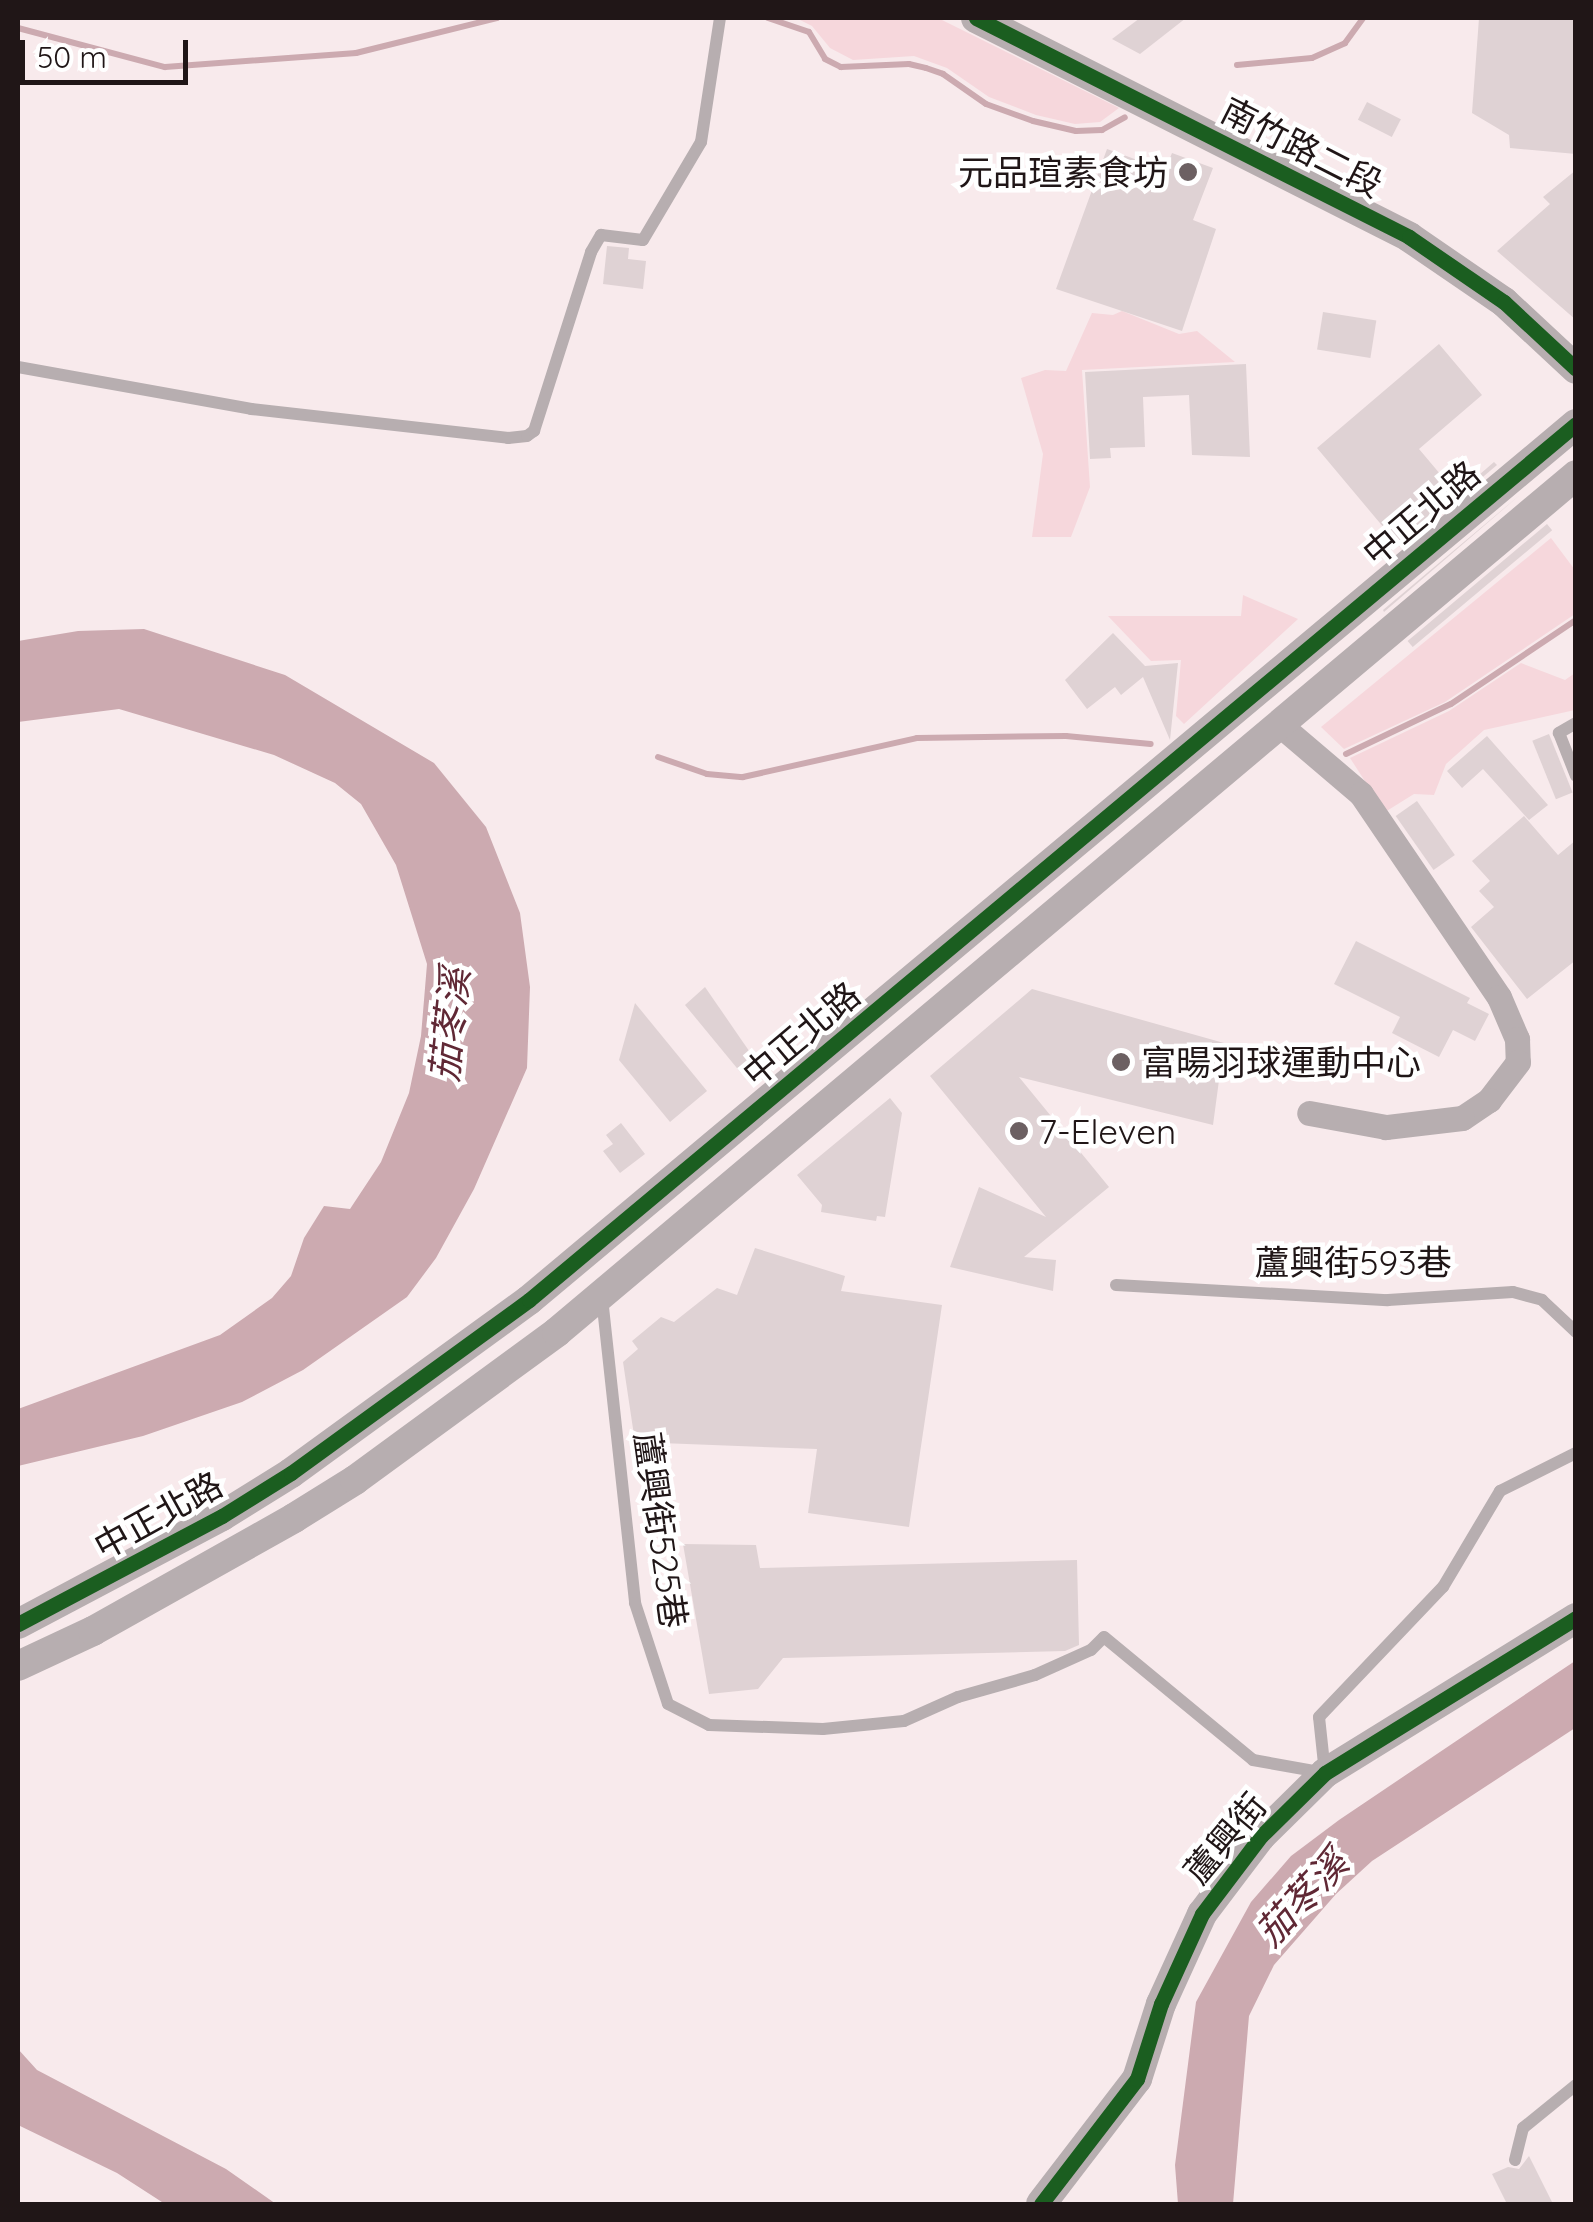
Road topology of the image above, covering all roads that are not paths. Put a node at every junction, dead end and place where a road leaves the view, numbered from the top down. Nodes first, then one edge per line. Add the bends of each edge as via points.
1 (720, 18) edge
2 (976, 18) edge
3 (18, 368) edge
4 (1576, 369) edge
5 (1576, 424) edge
6 (1576, 475) edge
7 (1576, 723) edge
8 (1280, 725) junction
9 (1576, 776) edge
10 (1309, 1113) dead end
11 (1116, 1284) dead end
12 (602, 1295) junction
13 (1576, 1332) edge
14 (1576, 1453) edge
15 (1576, 1618) edge
16 (18, 1624) edge
17 (18, 1666) edge
18 (1325, 1773) junction
19 (1576, 2085) edge
20 (1514, 2160) dead end
21 (1041, 2204) edge

1 - 3 lane via 701,142 643,240 601,235 527,436 251,409
2 - 4 street, 南竹路二段 via 1409,236 1504,302
5 - 16 street, 中正北路 via 530,1300 291,1473
6 - 8 street, 中正北路
7 - 9 lane via 1559,733
8 - 10 street via 1361,794 1499,997 1517,1039 1518,1062 1489,1100 1462,1118 1386,1127
8 - 12 street, 中正北路
11 - 13 lane, 蘆興街593巷 via 1388,1300 1513,1292 1542,1300
12 - 17 street, 中正北路 via 355,1480
12 - 18 lane, 蘆興街525巷 via 636,1603 655,1674 668,1704 682,1714 709,1725 823,1730 904,1720 1035,1675 1091,1650 1104,1637 1254,1760
14 - 18 lane via 1500,1492 1443,1587 1320,1717
15 - 18 street, 蘆興街
18 - 21 street, 蘆興街 via 1260,1836 1202,1914 1161,2004 1137,2079
19 - 20 lane via 1522,2128

